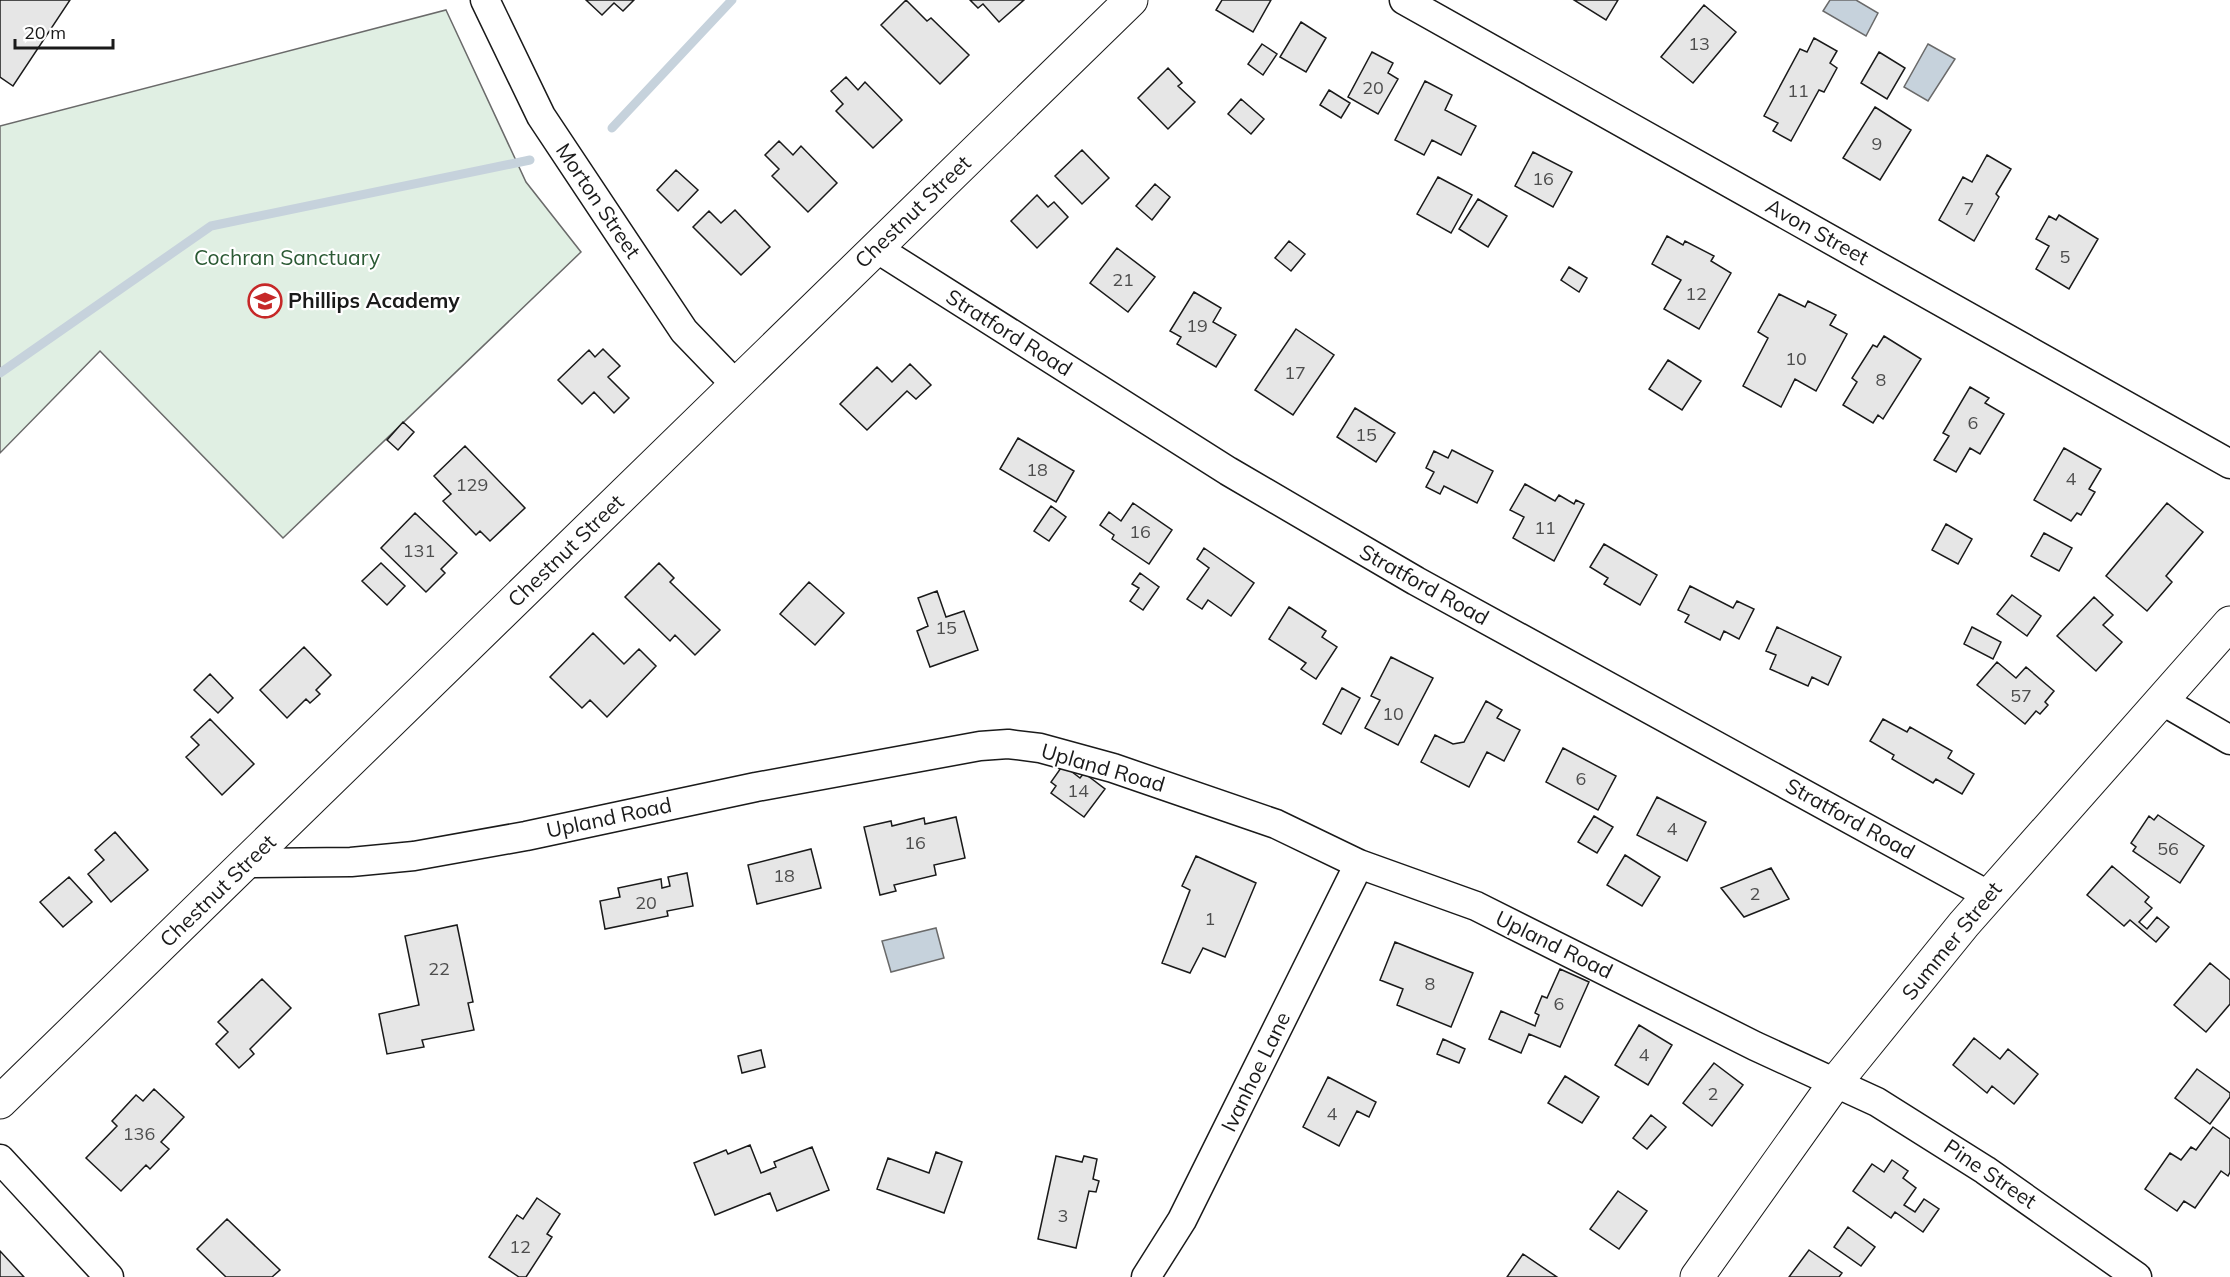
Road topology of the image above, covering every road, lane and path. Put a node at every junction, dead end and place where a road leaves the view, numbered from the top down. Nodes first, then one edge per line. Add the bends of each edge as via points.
1 (1131, 0) edge
2 (1404, 0) edge
3 (498, 6) edge
4 (876, 249) junction
5 (736, 385) junction
6 (2230, 464) edge
7 (2230, 623) edge
8 (2161, 700) junction
9 (2230, 740) edge
10 (246, 863) junction
11 (1359, 864) junction
12 (1988, 895) junction
13 (1835, 1083) junction
14 (0, 1102) edge
15 (0, 1159) edge
16 (109, 1277) edge
17 (1146, 1277) edge
18 (1697, 1277) edge
19 (2137, 1277) edge

1 - 4 street, Chestnut Street
2 - 6 street, Avon Street
3 - 5 street, Morton Street via 541,116 684,331
4 - 5 street, Chestnut Street
4 - 12 street, Stratford Road via 1228,471 1416,582
5 - 10 street, Chestnut Street
7 - 8 street, Summer Street
8 - 9 street
8 - 12 street, Summer Street
10 - 11 street, Upland Road via 351,862 414,856 756,787 1008,744 1081,758 1186,792 1276,824
10 - 14 street, Chestnut Street
11 - 13 street, Upland Road via 1476,906
11 - 17 street, Ivanhoe Lane via 1182,1220
12 - 13 street, Summer Street
13 - 18 street, Summer Street
13 - 19 street, Pine Street via 1877,1102 1926,1132
15 - 16 street

